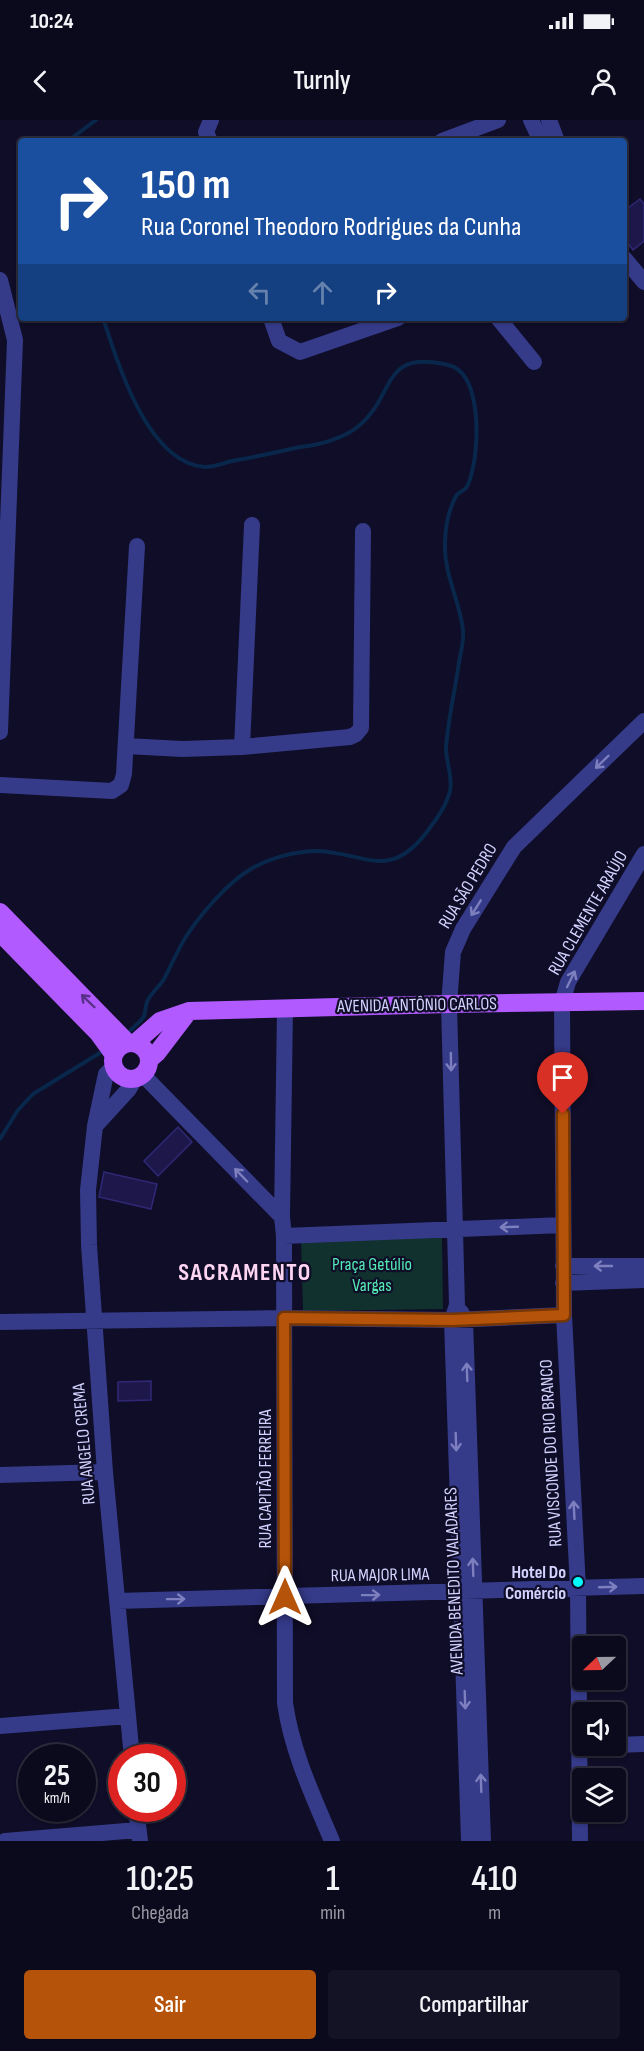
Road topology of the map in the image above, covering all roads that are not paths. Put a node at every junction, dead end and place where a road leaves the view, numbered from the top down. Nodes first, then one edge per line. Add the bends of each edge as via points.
1 (211, 120) edge
2 (498, 120) edge
3 (531, 120) edge
4 (549, 120) edge
5 (209, 138) edge
6 (450, 138) edge
7 (540, 138) edge
8 (556, 138) edge
9 (627, 262) edge
10 (627, 276) edge
11 (0, 280) edge
12 (644, 282) edge
13 (644, 295) edge
14 (272, 321) edge
15 (389, 321) edge
16 (500, 321) edge
17 (8, 340) edge
18 (534, 362) dead end
19 (5, 478) edge
20 (252, 525) dead end
21 (363, 531) dead end
22 (136, 546) dead end
23 (3, 616) edge
24 (644, 721) edge
25 (0, 732) edge
26 (126, 746) junction
27 (242, 747) junction
28 (0, 785) edge
29 (644, 854) edge
30 (0, 912) edge
31 (0, 933) edge
32 (644, 1001) edge
33 (449, 1004) junction
34 (562, 1004) junction
35 (285, 1008) junction
36 (189, 1011) junction
37 (123, 1052) junction
38 (142, 1071) junction
39 (95, 1126) junction
40 (282, 1217) junction
41 (563, 1225) junction
42 (454, 1229) junction
43 (284, 1236) junction
44 (644, 1266) edge
45 (563, 1274) junction
46 (644, 1281) edge
47 (458, 1315) junction
48 (564, 1315) junction
49 (284, 1318) junction
50 (93, 1320) junction
51 (0, 1322) edge
52 (105, 1472) junction
53 (0, 1475) edge
54 (644, 1586) edge
55 (578, 1588) junction
56 (468, 1592) junction
57 (285, 1597) junction
58 (117, 1601) junction
59 (579, 1702) edge
60 (128, 1716) junction
61 (0, 1726) edge
62 (131, 1744) edge
63 (644, 1744) edge
64 (626, 1745) edge
65 (580, 1756) edge
66 (139, 1835) edge
67 (5, 1841) edge
68 (332, 1841) edge
69 (470, 1841) edge
70 (483, 1841) edge
71 (580, 1841) edge

1 - 5 street via 206,132
2 - 6 street
3 - 7 street
4 - 8 street
9 - 12 street
10 - 13 street
11 - 17 street
14 - 15 street via 279,341 300,352
16 - 18 street
17 - 19 street
19 - 23 street
20 - 27 street
21 - 27 street via 361,728 350,737
22 - 26 street
23 - 25 street
24 -> 33 street, RUA SÃO PEDRO via 514,847 453,952
26 - 27 street
26 - 28 street via 123,780 112,791
34 -> 29 street, RUA CLEMENTE ARAÚJO via 568,982
37 -> 30 main road
31 - 37 main road via 98,1033
32 - 34 main road, AVENIDA ANTÔNIO CARLOS
33 - 34 main road, AVENIDA ANTÔNIO CARLOS
33 - 35 main road, AVENIDA ANTÔNIO CARLOS
33 -> 42 street, RUA SÃO PEDRO
34 - 41 street, RUA CLEMENTE ARAÚJO
35 - 36 main road, AVENIDA ANTÔNIO CARLOS
35 - 40 street, RUA CAPITÃO FERREIRA
36 - 37 main road, AVENIDA ANTÔNIO CARLOS via 160,1021
36 - 38 main road
37 - 38 main road via 145,1049
37 - 38 main road via 125,1078
37 - 39 street, RUA ANGELO CREMA via 106,1074
38 - 39 street
40 -> 38 street
39 - 50 street, RUA ANGELO CREMA via 88,1190
40 - 43 street, RUA CAPITÃO FERREIRA
41 -> 42 street
41 - 45 street, RUA CLEMENTE ARAÚJO
42 - 43 street
42 - 47 street, RUA SÃO PEDRO
43 - 49 street, RUA CAPITÃO FERREIRA
44 -> 45 street
45 - 46 street
45 - 48 street, RUA CLEMENTE ARAÚJO
47 - 48 street
47 - 49 street
47 - 56 street, AVENIDA BENEDITO VALADARES
55 -> 48 street, RUA VISCONDE DO RIO BRANCO
49 - 50 street
49 - 57 street, RUA CAPITÃO FERREIRA
50 - 51 street
50 - 52 street, RUA ANGELO CREMA
52 - 53 street
52 - 58 street, RUA ANGELO CREMA
55 -> 54 street, RUA MAJOR LIMA
55 - 56 street, RUA MAJOR LIMA
55 - 59 street, RUA VISCONDE DO RIO BRANCO
57 -> 56 street, RUA MAJOR LIMA
56 -> 69 street, AVENIDA BENEDITO VALADARES
70 -> 56 street, AVENIDA BENEDITO VALADARES
58 -> 57 street, RUA MAJOR LIMA
57 - 68 street, RUA CAPITÃO FERREIRA via 285,1703 289,1728 297,1758
58 - 60 street, RUA ANGELO CREMA
60 - 61 street
60 - 62 street, RUA ANGELO CREMA
63 - 64 street
65 - 71 street, RUA VISCONDE DO RIO BRANCO
66 - 67 street

